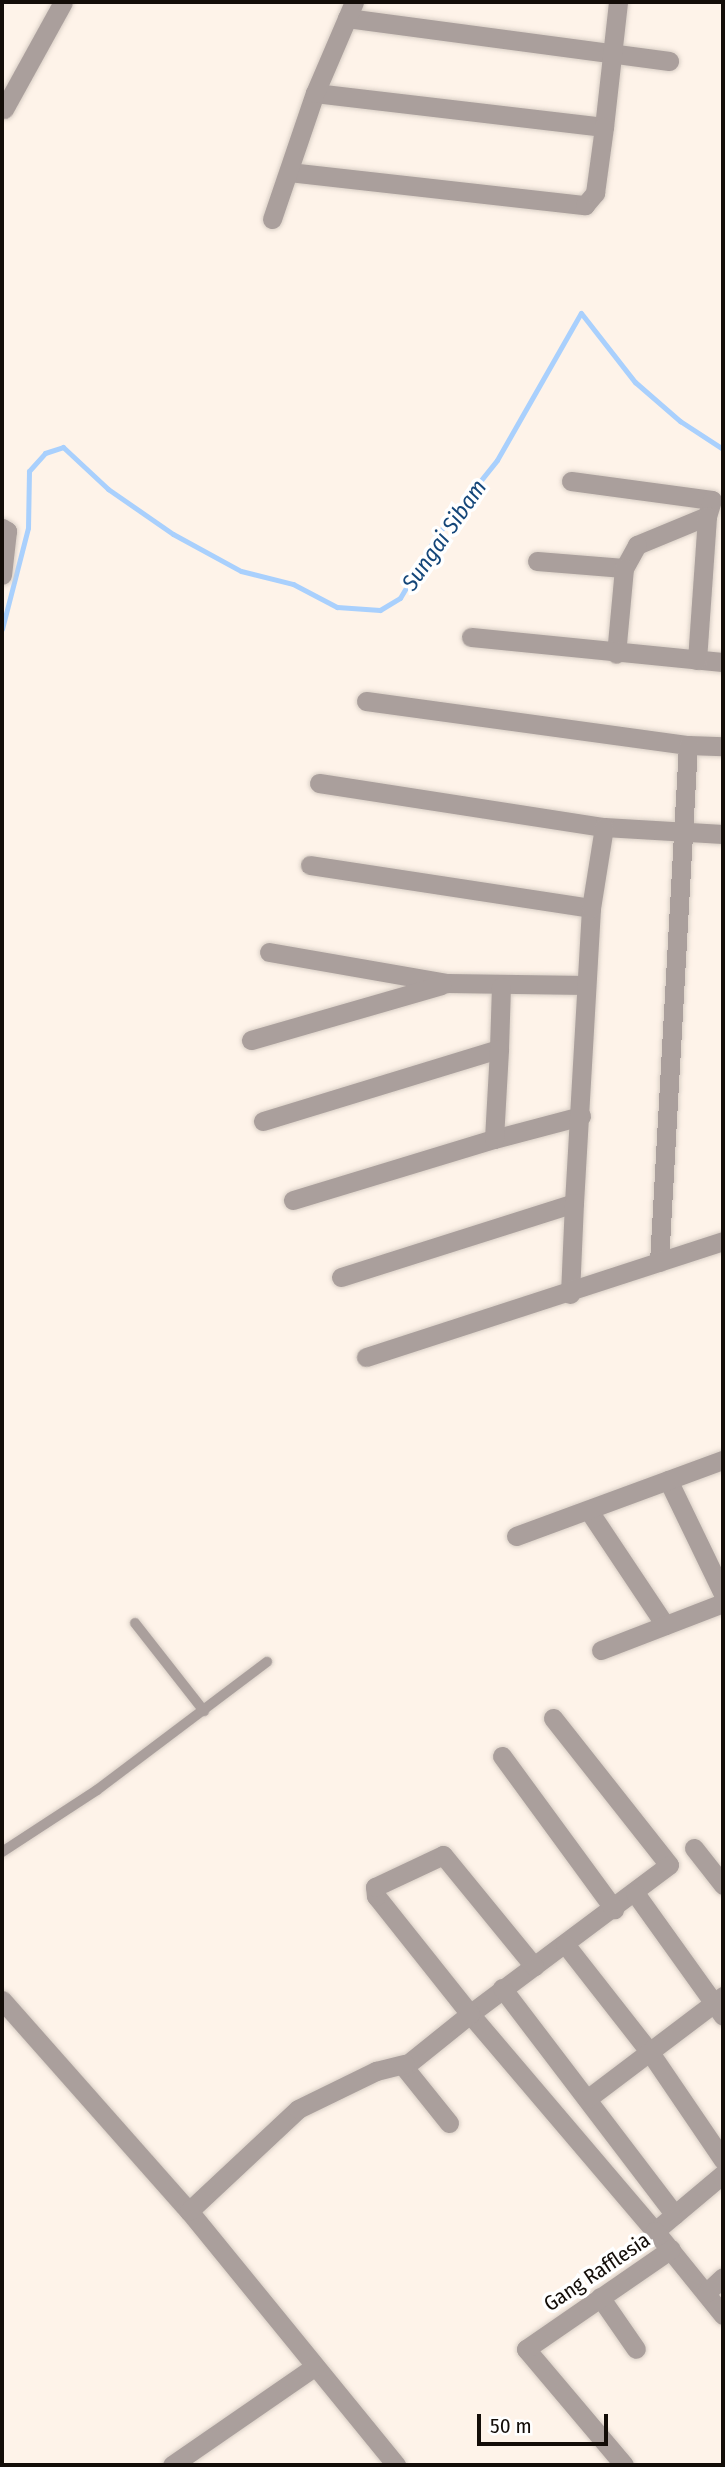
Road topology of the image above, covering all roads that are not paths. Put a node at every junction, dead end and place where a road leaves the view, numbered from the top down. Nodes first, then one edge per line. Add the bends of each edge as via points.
1 (63, 2) edge
2 (618, 2) edge
3 (350, 10) edge
4 (614, 54) junction
5 (669, 61) dead end
6 (315, 93) junction
7 (4, 108) dead end
8 (604, 127) junction
9 (289, 172) junction
10 (272, 219) dead end
11 (571, 481) dead end
12 (714, 506) edge
13 (2, 528) edge
14 (537, 561) dead end
15 (624, 568) junction
16 (2, 575) edge
17 (471, 638) dead end
18 (616, 654) junction
19 (697, 660) junction
20 (723, 662) edge
21 (366, 701) dead end
22 (688, 745) junction
23 (723, 746) edge
24 (319, 783) dead end
25 (604, 827) junction
26 (684, 831) junction
27 (723, 834) edge
28 (310, 865) dead end
29 (591, 908) junction
30 (269, 952) dead end
31 (447, 983) junction
32 (586, 985) junction
33 (501, 987) junction
34 (251, 1040) dead end
35 (499, 1049) junction
36 (582, 1116) junction
37 (263, 1121) dead end
38 (494, 1139) junction
39 (293, 1200) dead end
40 (574, 1203) junction
41 (723, 1241) edge
42 (659, 1262) junction
43 (341, 1277) dead end
44 (570, 1294) junction
45 (366, 1357) dead end
46 (723, 1460) edge
47 (668, 1480) junction
48 (589, 1511) junction
49 (516, 1536) dead end
50 (723, 1594) edge
51 (723, 1603) edge
52 (135, 1623) dead end
53 (665, 1625) junction
54 (601, 1650) dead end
55 (267, 1662) dead end
56 (204, 1711) junction
57 (552, 1718) dead end
58 (502, 1756) dead end
59 (694, 1849) dead end
60 (2, 1852) edge
61 (723, 1885) edge
62 (635, 1894) junction
63 (614, 1909) junction
64 (565, 1944) junction
65 (534, 1966) junction
66 (502, 1988) junction
67 (2, 2000) edge
68 (720, 2005) edge
69 (470, 2014) junction
70 (649, 2051) junction
71 (405, 2064) junction
72 (587, 2099) junction
73 (449, 2123) dead end
74 (723, 2160) edge
75 (723, 2174) edge
76 (189, 2211) junction
77 (676, 2216) junction
78 (655, 2231) junction
79 (671, 2249) junction
80 (723, 2277) edge
81 (706, 2293) junction
82 (600, 2297) junction
83 (723, 2315) edge
84 (636, 2349) dead end
85 (314, 2367) junction
86 (172, 2465) edge
87 (396, 2465) edge
88 (624, 2465) edge

1 - 7 street
2 - 4 street
3 - 4 street
3 - 6 street
4 - 5 street
4 - 8 street
6 - 8 street
6 - 9 street
8 - 9 street via 595,193 585,205
9 - 10 street
11 - 12 street
12 - 15 street via 637,545
12 - 19 street
13 - 16 street via 7,531
14 - 15 street
15 - 18 street
17 - 18 street
18 - 19 street
19 - 20 street
21 - 22 street
22 - 23 street
22 - 26 street
24 - 25 street
25 - 26 street
25 - 29 street
26 - 27 street
26 - 42 street
28 - 29 street
29 - 32 street
30 - 31 street
31 - 33 street
31 - 34 street
32 - 33 street
32 - 36 street
33 - 35 street
35 - 37 street
35 - 38 street
36 - 38 street
36 - 40 street
38 - 39 street
40 - 43 street
40 - 44 street
41 - 42 street
42 - 44 street
44 - 45 street
46 - 47 street
47 - 48 street
47 - 50 street
48 - 49 street
48 - 53 street
51 - 53 street
52 - 56 lane
53 - 54 street
55 - 56 lane
56 - 60 lane via 97,1790
57 - 62 street via 669,1865
58 - 63 street
59 - 61 street
62 - 63 street
62 - 68 street
63 - 64 street
64 - 65 street
64 - 70 street
65 - 66 street
65 - 69 street via 443,1855 375,1887 376,1896
66 - 69 street
66 - 72 street
67 - 76 street
68 - 70 street
69 - 71 street
69 - 78 street
70 - 72 street
70 - 74 street
71 - 73 street via 404,2071
71 - 76 street via 376,2071 298,2109
72 - 77 street
75 - 77 street
76 - 85 street
77 - 78 street
78 - 79 street
79 - 81 street
79 - 82 street, Gang Rafflesia
80 - 81 street
81 - 83 street
82 - 84 street
82 - 88 street, Gang Rafflesia via 526,2349
85 - 86 street
85 - 87 street

